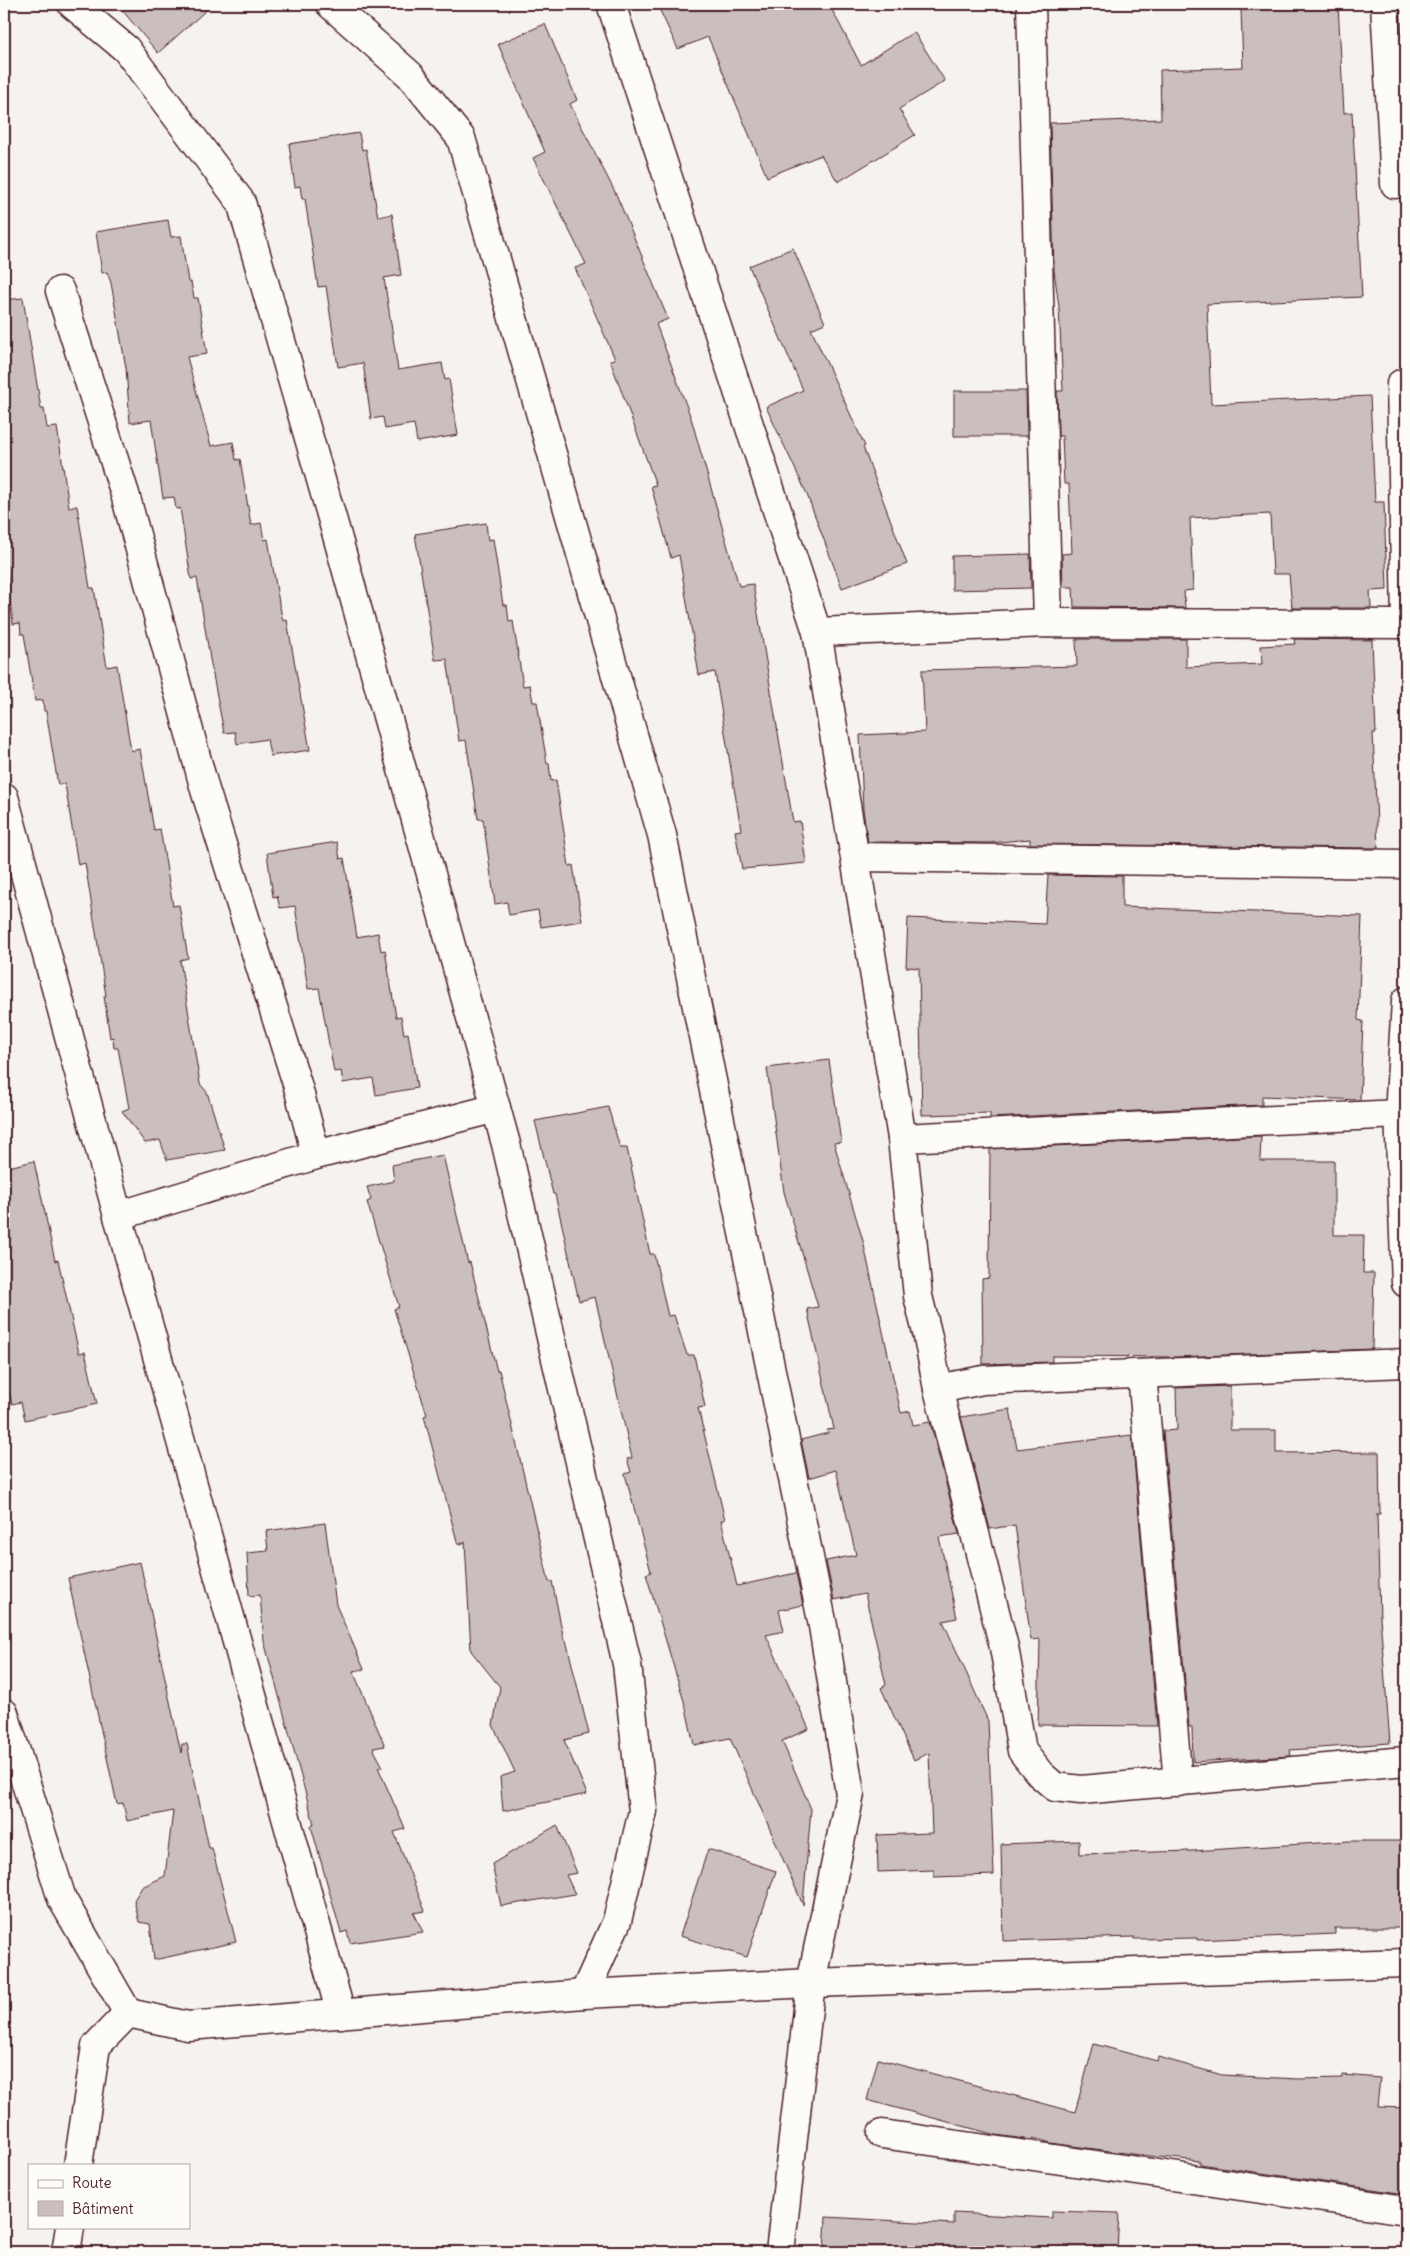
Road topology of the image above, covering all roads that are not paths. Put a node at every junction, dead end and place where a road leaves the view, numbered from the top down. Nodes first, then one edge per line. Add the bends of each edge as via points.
1 (72, 4) edge
2 (330, 4) edge
3 (611, 4) edge
4 (1031, 4) edge
5 (1385, 4) edge
6 (1395, 184) dead end
7 (60, 291) dead end
8 (1402, 384) dead end
9 (1406, 619) edge
10 (1048, 623) junction
11 (1406, 624) edge
12 (817, 632) junction
13 (4, 797) edge
14 (856, 857) junction
15 (1406, 864) edge
16 (1406, 1001) edge
17 (496, 1108) junction
18 (1399, 1114) junction
19 (902, 1138) junction
20 (316, 1156) junction
21 (118, 1216) junction
22 (1406, 1283) edge
23 (1406, 1363) edge
24 (1142, 1374) junction
25 (938, 1389) junction
26 (4, 1713) edge
27 (1406, 1761) edge
28 (1178, 1782) junction
29 (1406, 1963) edge
30 (811, 1983) junction
31 (584, 1994) junction
32 (128, 2013) junction
33 (341, 2014) junction
34 (882, 2134) dead end
35 (78, 2164) edge
36 (1406, 2210) edge
37 (70, 2228) edge
38 (66, 2252) edge
39 (780, 2252) edge

1 - 17 street via 126,49 241,202
2 - 30 street via 410,74 461,138 662,834 823,1626 850,1794
3 - 12 street
4 - 10 street
5 - 6 street
7 - 20 street via 125,494 205,790 298,1087
8 - 9 street
10 - 11 street
10 - 12 street
12 - 14 street
13 - 21 street
14 - 15 street
14 - 19 street
16 - 18 street
17 - 20 street
17 - 31 street via 627,1664 642,1811 617,1921
18 - 19 street
18 - 22 street
19 - 25 street via 918,1296
20 - 21 street
21 - 33 street
23 - 24 street
24 - 25 street via 983,1380
24 - 28 street
25 - 28 street via 1004,1647 1022,1751 1055,1787 1081,1790
26 - 32 street via 62,1899
27 - 28 street
29 - 30 street
30 - 31 street
30 - 39 street
31 - 33 street
32 - 33 street via 188,2026
32 - 35 street via 96,2046
34 - 36 street
37 - 38 street

